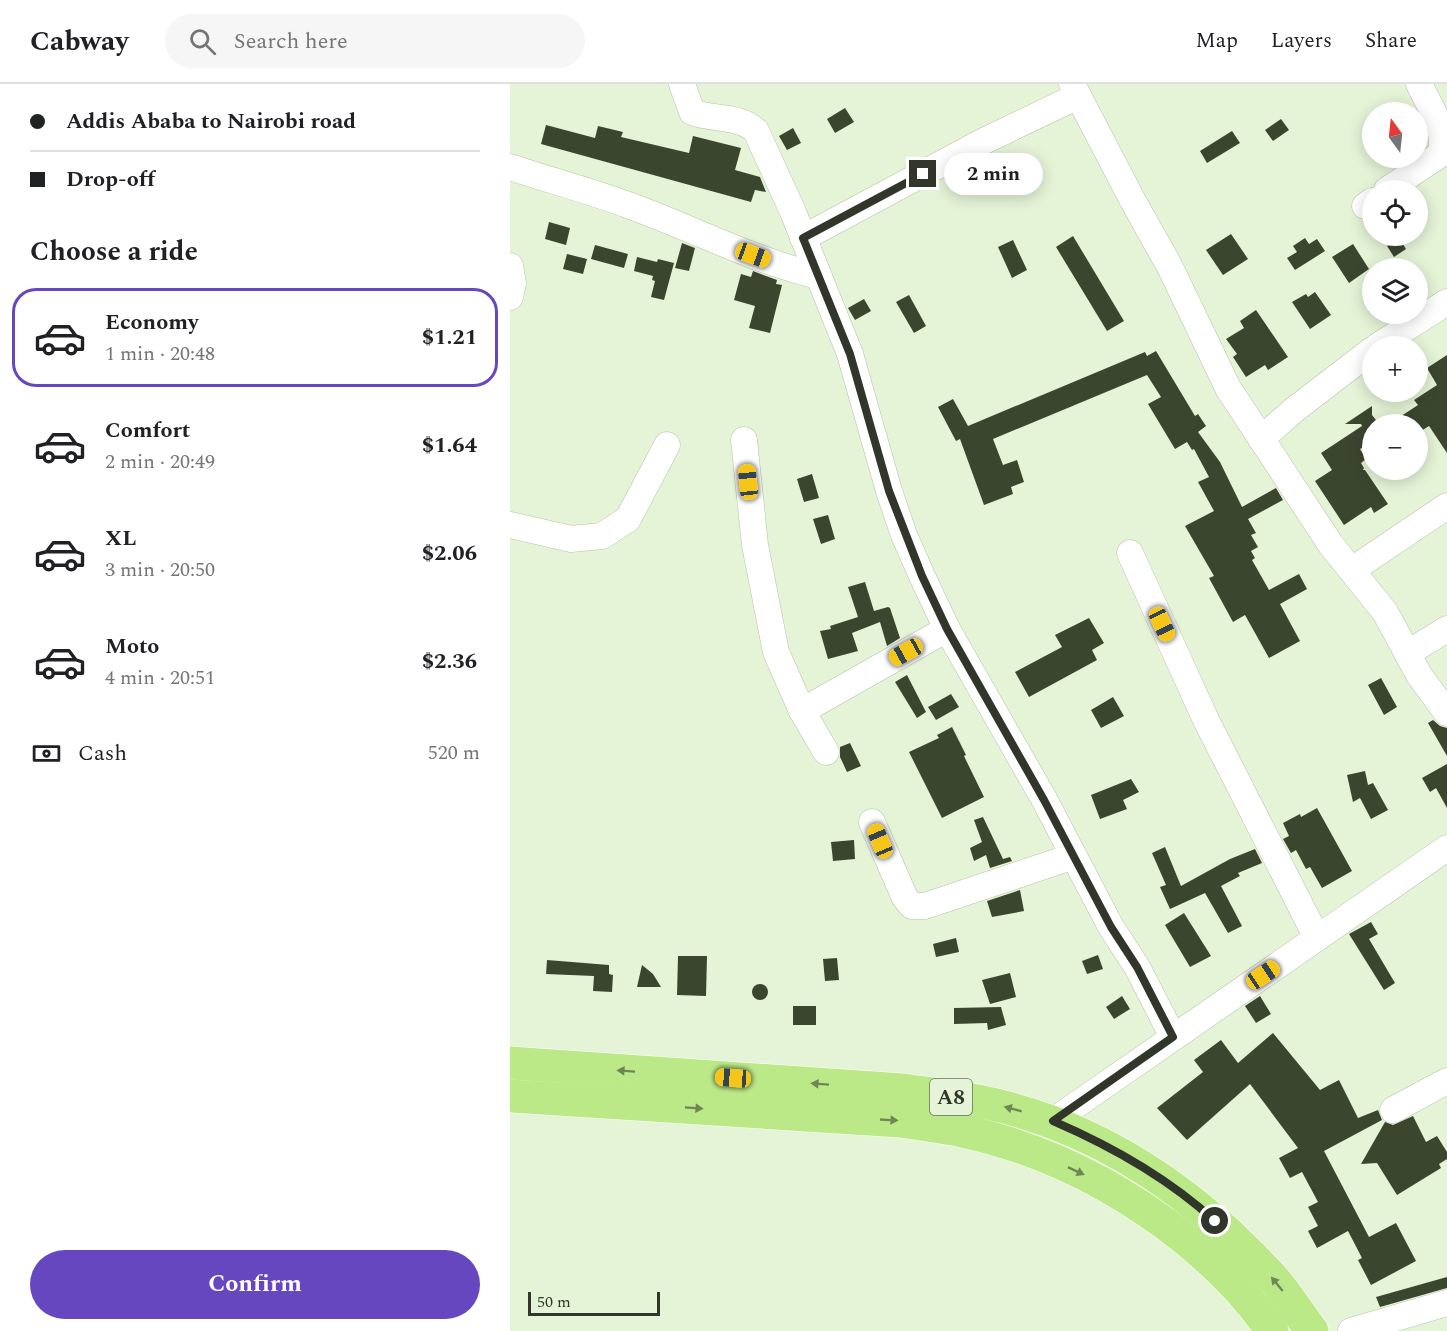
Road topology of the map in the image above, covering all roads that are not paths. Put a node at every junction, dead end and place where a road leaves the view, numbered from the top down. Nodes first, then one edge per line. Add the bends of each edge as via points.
1 (682, 84) edge
2 (1419, 84) edge
3 (1075, 90) edge
4 (510, 167) edge
5 (1403, 180) edge
6 (803, 238) junction
7 (510, 266) edge
8 (818, 276) junction
9 (510, 297) edge
10 (1447, 302) edge
11 (1394, 336) edge
12 (1362, 358) edge
13 (744, 440) dead end
14 (1261, 440) junction
15 (666, 446) dead end
16 (1447, 506) edge
17 (510, 525) edge
18 (1130, 553) dead end
19 (1352, 570) junction
20 (947, 629) junction
21 (1447, 629) edge
22 (1408, 653) junction
23 (802, 711) junction
24 (1447, 713) edge
25 (826, 752) dead end
26 (872, 822) dead end
27 (1447, 848) edge
28 (1074, 856) junction
29 (1317, 938) junction
30 (1173, 1037) junction
31 (510, 1063) edge
32 (1447, 1082) edge
33 (510, 1096) edge
34 (1393, 1110) dead end
35 (1053, 1121) junction
36 (1447, 1303) edge
37 (1272, 1331) edge
38 (1312, 1331) edge
39 (1351, 1331) edge

1 - 6 street via 692,112 749,124 756,131
2 - 5 street via 1442,131 1444,144 1441,154
3 - 6 street
3 - 14 street via 1170,267 1228,388
4 - 8 street
6 - 8 street
7 - 9 street
8 - 20 street via 850,354 904,535
10 - 11 street
12 - 14 street
13 - 23 street via 755,545 776,651
14 - 19 street
15 - 17 street via 628,519 602,536 570,539
16 - 19 street
18 - 29 street via 1206,720
19 - 22 street via 1385,612
20 - 23 street
20 - 28 street
21 - 22 street
22 - 24 street
23 - 25 street
26 - 28 street via 912,906 926,906
27 - 29 street
28 - 30 street
29 - 30 street
30 - 35 street
35 -> 31 highway, A8 via 967,1098 903,1090
32 - 34 street
33 -> 37 highway, A8 via 900,1121 992,1139 1060,1163 1111,1187 1152,1213 1234,1282
38 -> 35 highway, A8 via 1276,1282 1201,1208 1127,1158
36 - 39 street

